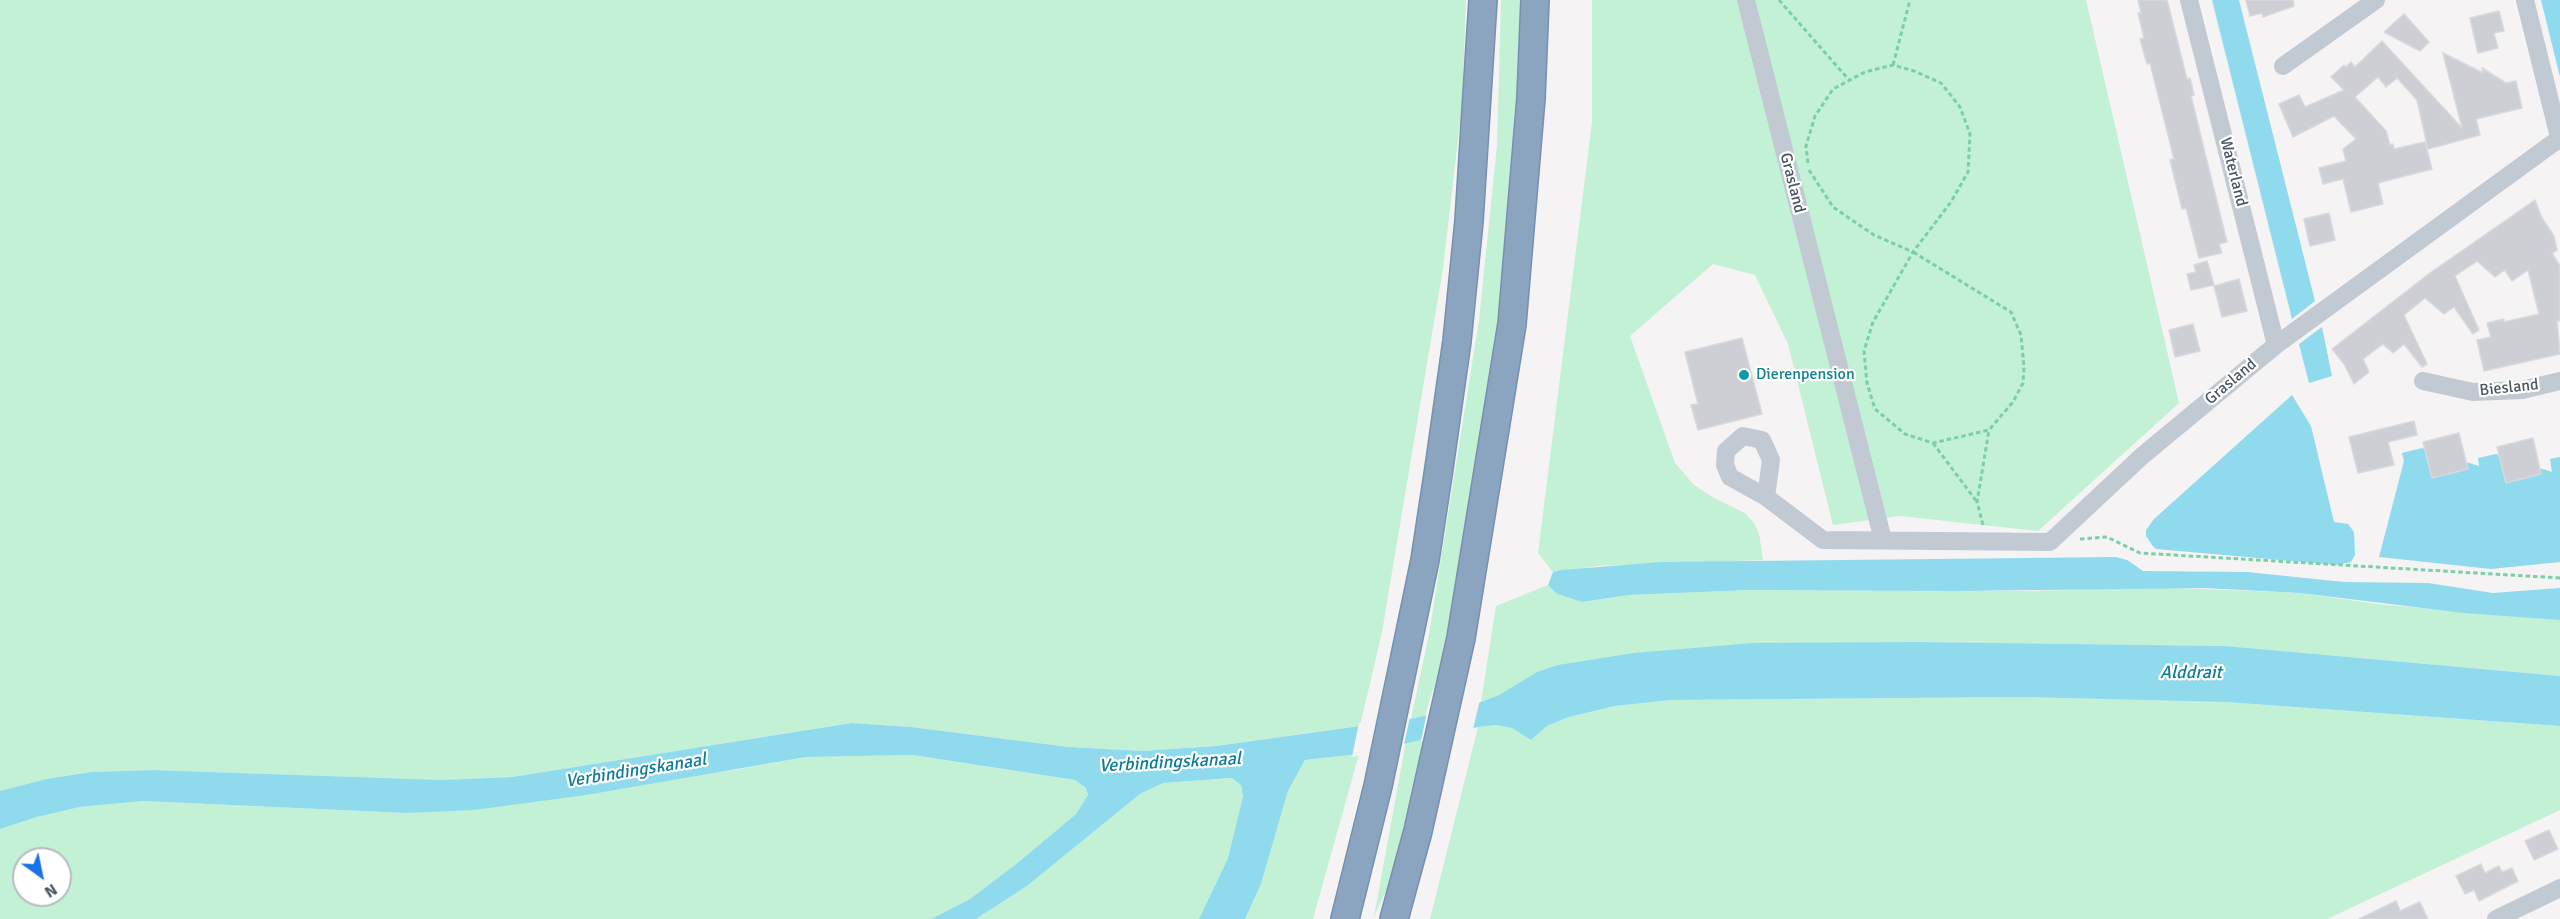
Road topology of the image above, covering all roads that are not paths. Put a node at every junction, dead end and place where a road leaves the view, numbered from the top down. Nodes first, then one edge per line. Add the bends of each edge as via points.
1 (1483, 0) edge
2 (1534, 0) edge
3 (1746, 0) edge
4 (2189, 0) edge
5 (2376, 0) edge
6 (2525, 0) edge
7 (2283, 66) dead end
8 (2560, 139) edge
9 (2279, 343) junction
10 (2423, 381) dead end
11 (2560, 381) edge
12 (1766, 497) dead end
13 (1883, 540) junction
14 (1367, 836) junction
15 (2560, 888) edge
16 (1333, 919) edge
17 (1345, 919) edge
18 (1394, 919) edge
19 (2496, 919) edge

1 - 14 highway via 1457,341 1425,560
2 - 18 highway via 1531,98 1512,324 1461,638
3 - 13 street, Grasland
4 - 9 street, Waterland
5 - 7 street
6 - 8 street
8 - 9 street, Grasland
9 - 13 street, Grasland via 2142,456 2050,542
10 - 11 street, Biesland via 2473,393 2522,390
12 - 13 street via 1823,540
14 - 16 highway
14 - 17 highway
15 - 19 street

